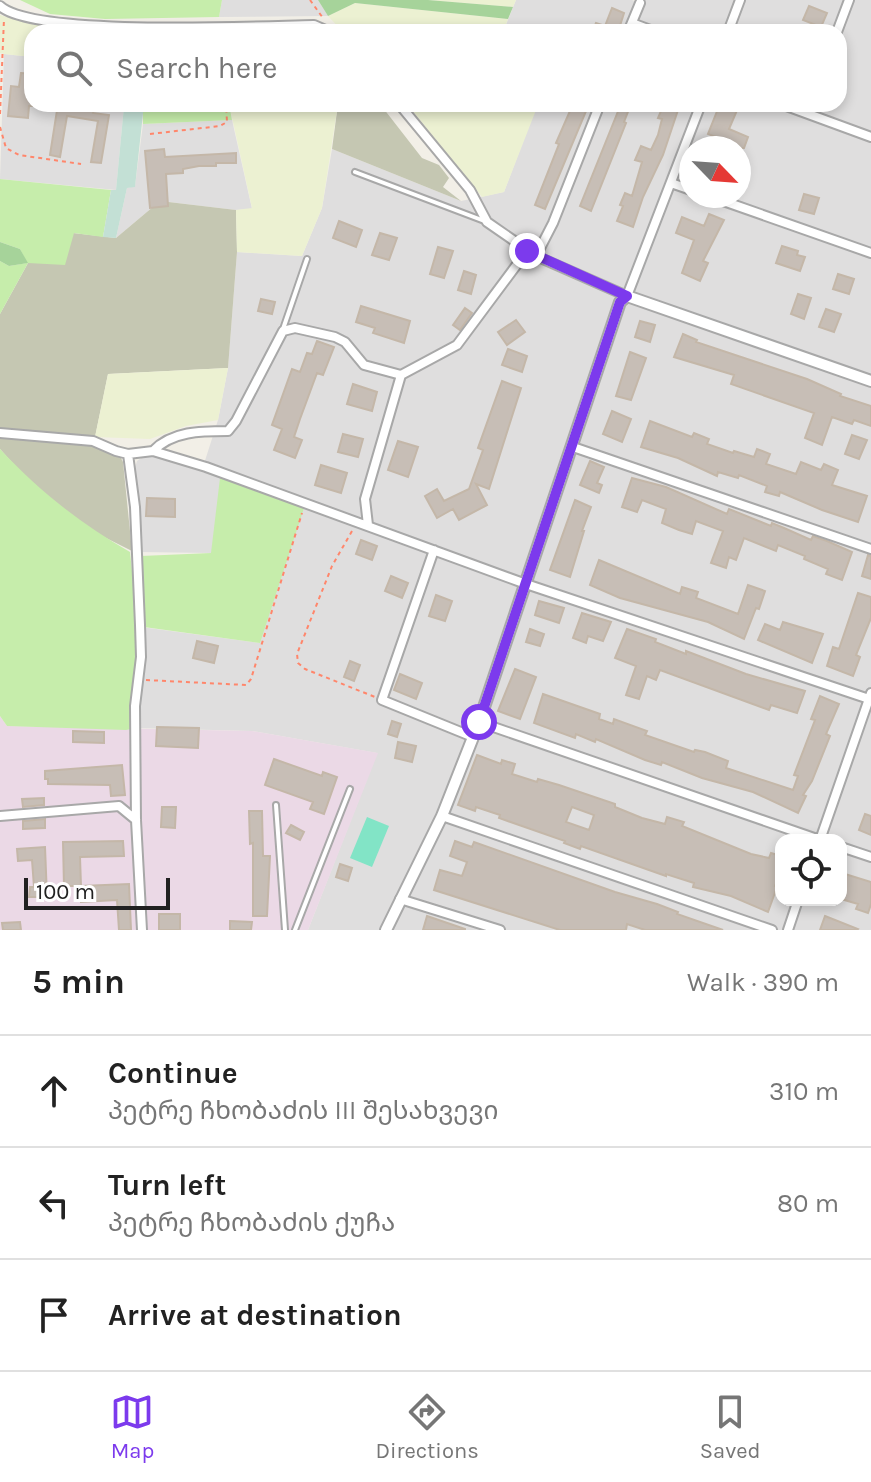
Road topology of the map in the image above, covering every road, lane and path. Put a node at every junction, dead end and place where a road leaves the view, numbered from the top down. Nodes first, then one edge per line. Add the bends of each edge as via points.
1 (310, 0) edge
2 (740, 0) edge
3 (849, 0) edge
4 (640, 3) dead end
5 (2, 8) edge
6 (326, 21) dead end
7 (82, 24) edge
8 (631, 24) edge
9 (731, 24) edge
10 (840, 24) edge
11 (226, 112) edge
12 (406, 112) edge
13 (597, 112) edge
14 (698, 112) edge
15 (802, 112) edge
16 (0, 114) edge
17 (807, 114) joint
18 (0, 127) edge
19 (150, 134) dead end
20 (871, 137) edge
21 (81, 164) dead end
22 (355, 172) dead end
23 (671, 183) junction
24 (679, 186) edge
25 (743, 208) edge
26 (487, 222) junction
27 (531, 253) junction
28 (871, 253) edge
29 (307, 259) dead end
30 (627, 296) junction
31 (283, 331) junction
32 (401, 375) junction
33 (871, 381) edge
34 (0, 433) edge
35 (573, 447) junction
36 (153, 451) junction
37 (128, 454) junction
38 (305, 504) junction
39 (357, 523) junction
40 (368, 525) junction
41 (871, 549) edge
42 (434, 550) junction
43 (526, 584) junction
44 (138, 679) junction
45 (870, 696) edge
46 (382, 700) junction
47 (479, 722) junction
48 (473, 737) junction
49 (350, 789) dead end
50 (276, 805) dead end
51 (0, 816) edge
52 (442, 816) junction
53 (136, 820) junction
54 (803, 834) edge
55 (822, 834) edge
56 (847, 849) edge
57 (871, 857) edge
58 (400, 899) junction
59 (796, 906) edge
60 (142, 930) edge
61 (285, 930) edge
62 (295, 930) edge
63 (386, 930) edge
64 (500, 930) edge
65 (772, 930) edge
66 (788, 930) edge

1 - 6 path
2 - 9 street
3 - 10 street
4 - 8 street
5 - 7 street via 24,18
5 - 16 path
11 - 19 path via 227,122 220,126
12 - 26 street via 470,190
13 - 27 street via 553,223
14 - 23 street
15 - 17 street
17 - 20 street
18 - 21 path via 6,148 19,155
22 - 26 lane
23 - 24 street
23 - 30 street
25 - 28 street
26 - 27 street
27 - 30 street
27 - 32 street via 457,345
29 - 31 lane
30 - 33 street
30 - 35 street via 620,302
31 - 32 street via 295,328 335,337 364,365
31 - 36 street via 228,431 173,437
32 - 40 street via 365,499
34 - 37 street via 93,441
35 - 41 street
35 - 43 street
36 - 37 street
36 - 38 street
37 - 44 street via 141,641
38 - 39 street
38 - 44 path via 246,685
39 - 40 street
39 - 46 path via 332,566 298,663
40 - 42 street
42 - 43 street
42 - 46 street
43 - 45 street
43 - 47 street
44 - 53 street
45 - 55 street
46 - 48 street
47 - 48 street
47 - 54 street
48 - 52 street
49 - 62 lane
50 - 61 lane
51 - 53 street via 119,806
52 - 58 street
52 - 65 street
53 - 60 street
56 - 57 street
58 - 63 street
58 - 64 street
59 - 66 street

